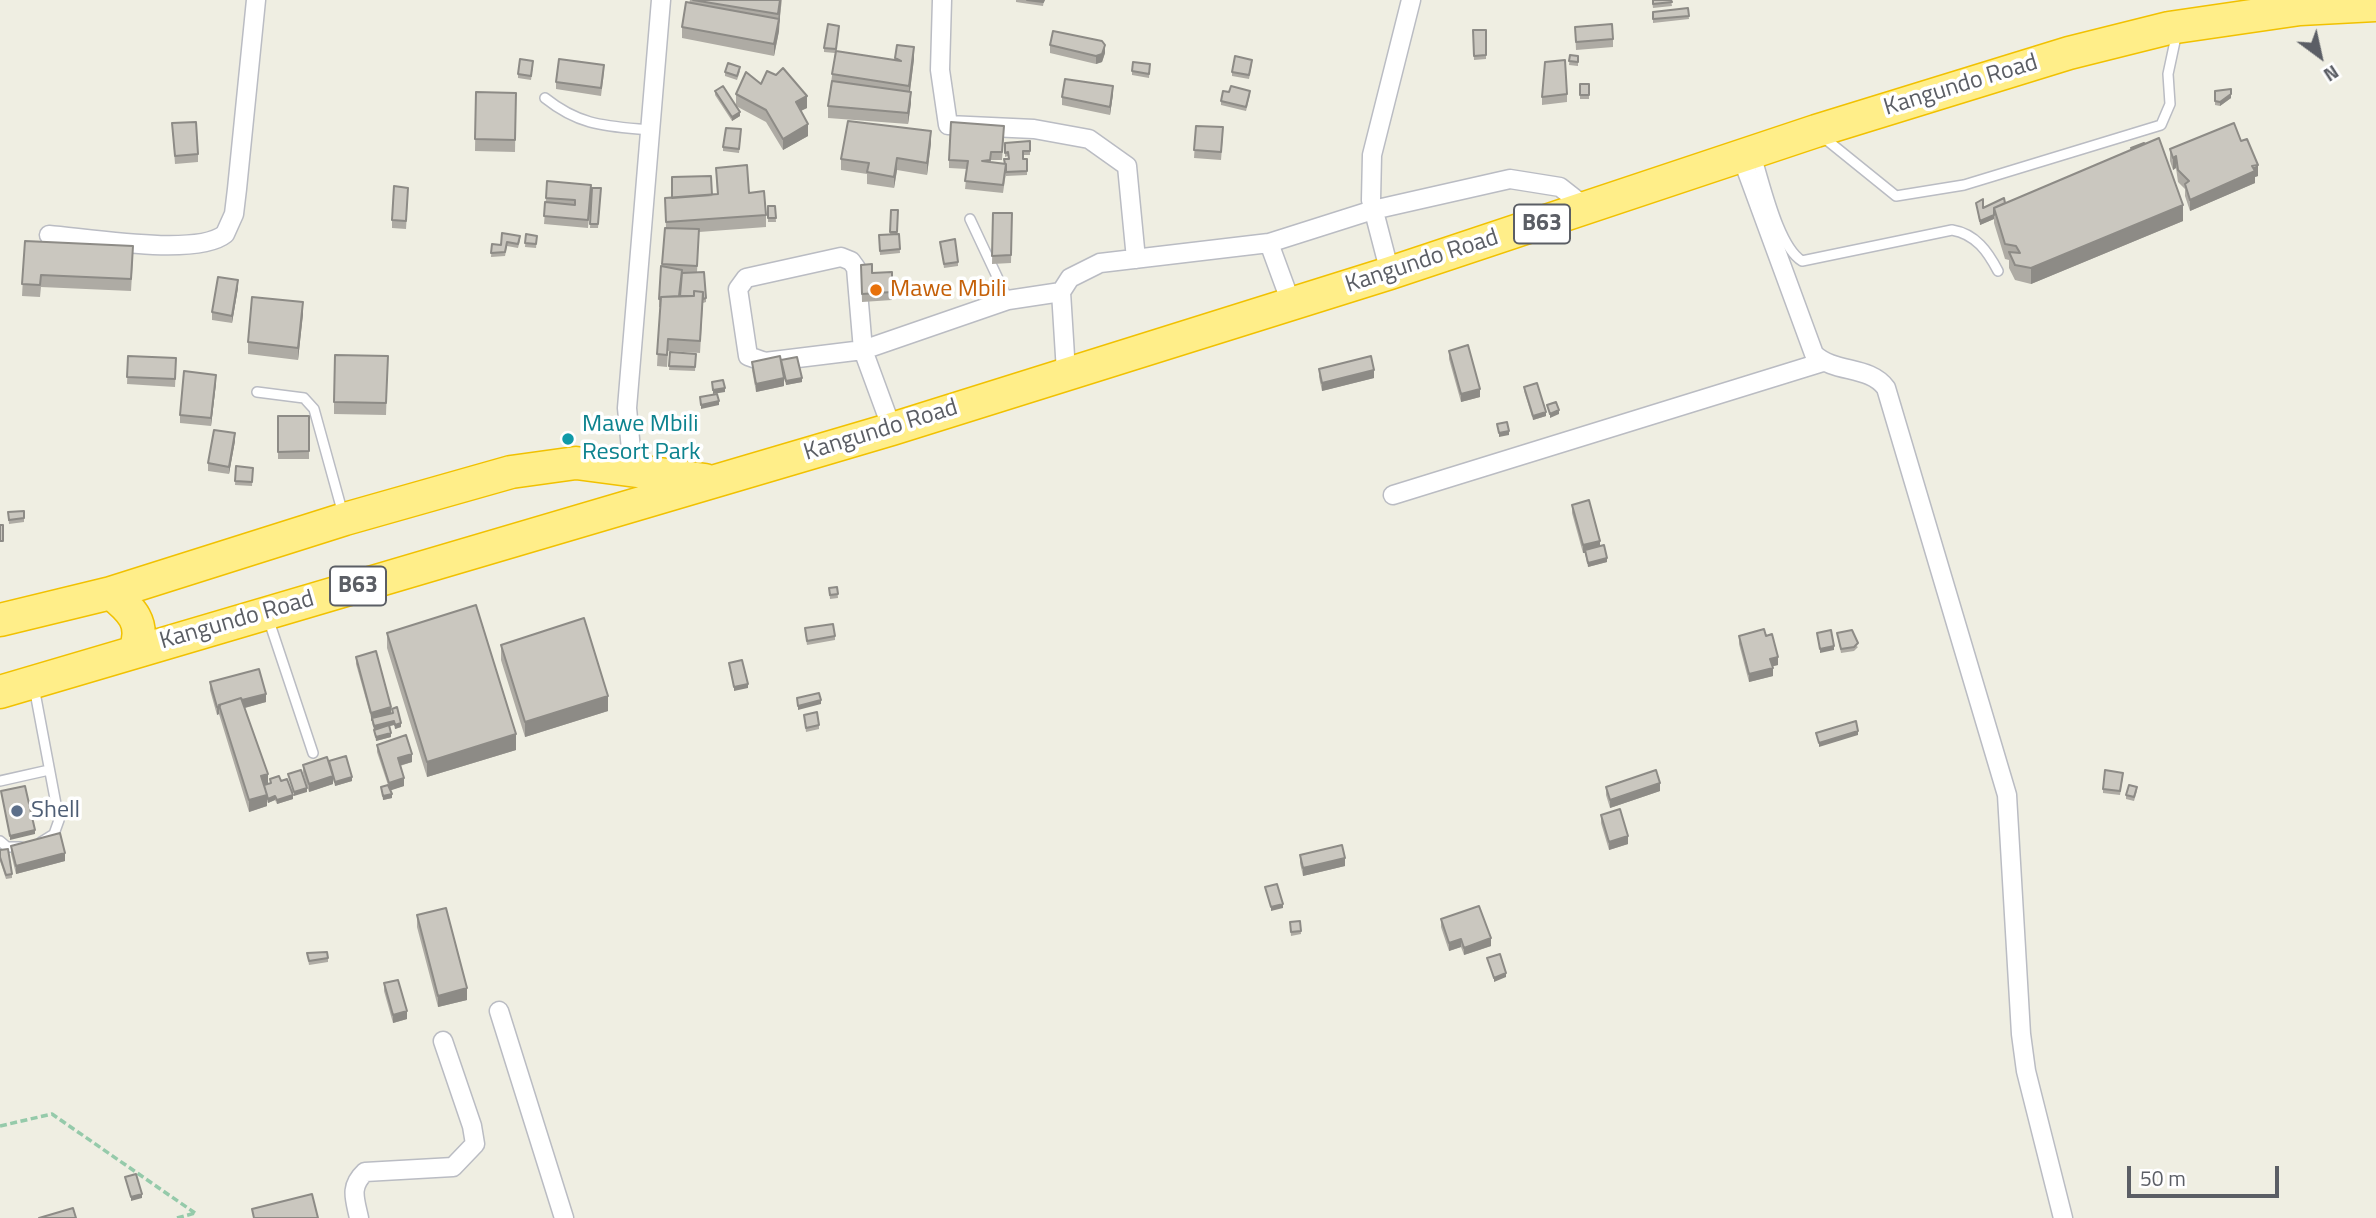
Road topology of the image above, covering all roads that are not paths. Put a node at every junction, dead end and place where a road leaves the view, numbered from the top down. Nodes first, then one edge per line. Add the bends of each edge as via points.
1 (256, 0) edge
2 (661, 0) edge
3 (942, 0) edge
4 (1412, 0) edge
5 (2376, 5) edge
6 (2179, 27) junction
7 (545, 98) dead end
8 (649, 130) junction
9 (1816, 131) junction
10 (1749, 156) junction
11 (1588, 209) junction
12 (1373, 210) junction
13 (970, 219) dead end
14 (49, 235) dead end
15 (1269, 243) junction
16 (1136, 259) junction
17 (1998, 271) dead end
18 (1390, 273) junction
19 (1061, 292) junction
20 (1007, 300) junction
21 (1291, 303) junction
22 (863, 350) junction
23 (1823, 362) junction
24 (1066, 372) junction
25 (257, 392) dead end
26 (892, 429) junction
27 (634, 470) junction
28 (716, 481) junction
29 (1393, 495) dead end
30 (345, 519) junction
31 (111, 593) junction
32 (266, 613) junction
33 (0, 620) edge
34 (135, 650) junction
35 (33, 682) junction
36 (0, 692) edge
37 (313, 753) dead end
38 (49, 770) junction
39 (0, 781) edge
40 (0, 841) edge
41 (499, 1011) dead end
42 (443, 1041) dead end
43 (359, 1218) edge
44 (564, 1218) edge
45 (2063, 1218) edge

1 - 14 street via 234,214 225,234 179,246
2 - 8 street
3 - 16 street via 940,69 948,125 1034,129 1089,139 1127,166
4 - 12 street via 1373,155
5 - 6 highway, Kangundo Road / B63 via 2300,9
6 - 9 highway, Kangundo Road / B63 via 2069,53
6 - 9 lane via 2168,74 2170,104 2161,125 1964,185 1896,196
7 - 8 lane via 586,124
8 - 27 street via 627,408
9 - 10 highway, Kangundo Road / B63
10 - 11 highway, Kangundo Road / B63
10 - 17 lane via 1791,253 1802,261 1952,230 1980,244
10 - 23 street via 1811,345
11 - 12 street via 1560,187 1510,179
11 - 18 highway, Kangundo Road / B63
12 - 15 street
12 - 18 street
13 - 20 lane
15 - 16 street
15 - 21 street
16 - 19 street via 1100,263 1070,278
18 - 21 highway, Kangundo Road / B63
19 - 20 street
19 - 24 street
20 - 22 street
21 - 24 highway, Kangundo Road / B63
22 - 22 street via 856,268 851,261 841,257 746,278 738,289 748,356 755,361
22 - 26 street
23 - 29 street
23 - 45 street via 1872,375 1885,388 2001,771 2007,795 2026,1071
24 - 26 highway, Kangundo Road / B63
25 - 30 lane via 304,398 314,409
26 - 28 highway, Kangundo Road / B63
27 - 28 highway, Kangundo Road / B63
27 - 30 highway, Kangundo Road / B63 via 576,463 511,472
28 - 32 highway, Kangundo Road / B63
30 - 31 highway, Kangundo Road / B63
31 - 33 highway, Kangundo Road / B63
31 - 34 highway via 132,610 139,625 141,637
32 - 34 highway, Kangundo Road / B63
32 - 37 lane
34 - 35 highway, Kangundo Road / B63
35 - 36 highway, Kangundo Road / B63
35 - 38 lane
38 - 39 lane
38 - 40 lane via 59,820 54,834 25,846 7,847
41 - 44 street
42 - 43 street via 475,1144 453,1167 365,1172 353,1191

